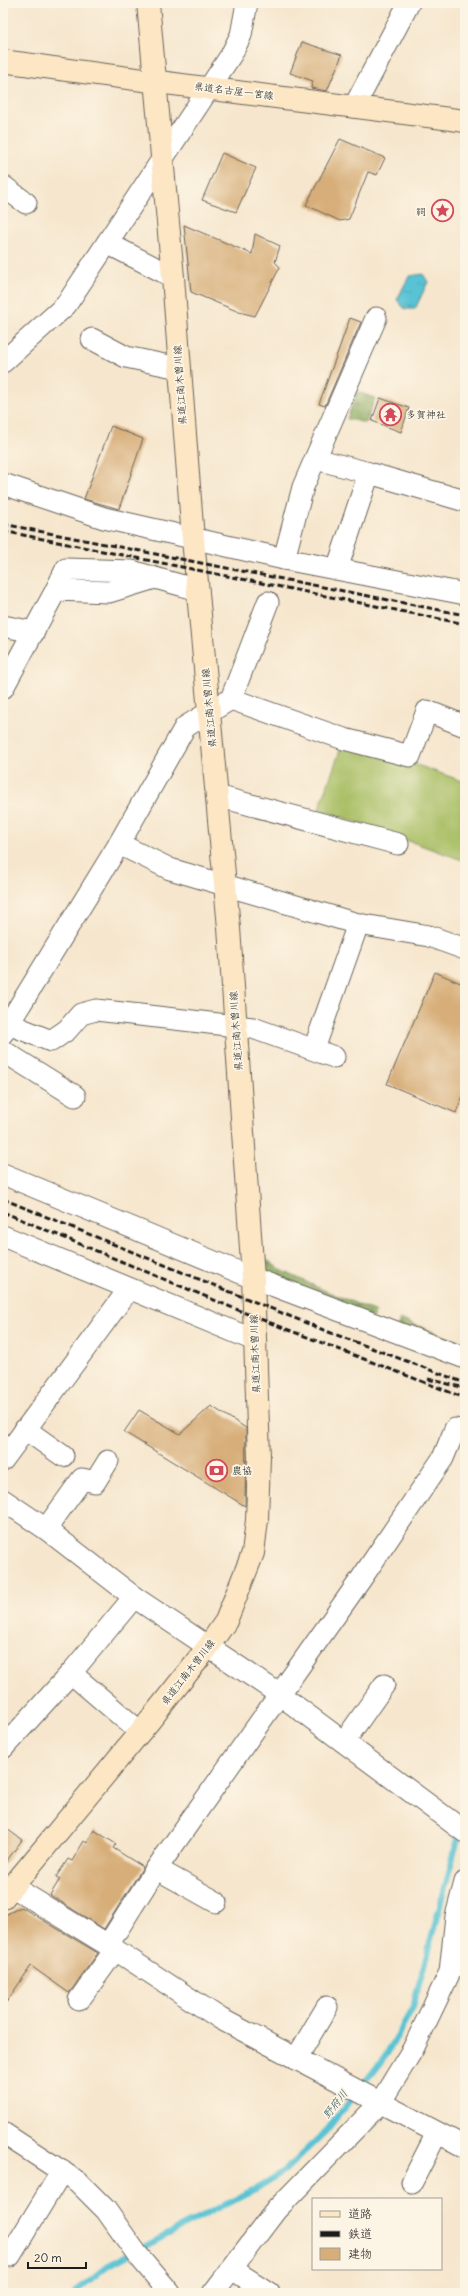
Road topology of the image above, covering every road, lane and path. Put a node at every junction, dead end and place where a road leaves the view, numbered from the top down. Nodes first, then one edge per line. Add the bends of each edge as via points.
1 (148, 3) edge
2 (247, 3) edge
3 (409, 3) edge
4 (3, 60) edge
5 (155, 83) junction
6 (208, 87) junction
7 (354, 107) junction
8 (465, 121) edge
9 (162, 157) junction
10 (3, 186) edge
11 (26, 203) dead end
12 (107, 243) junction
13 (173, 277) junction
14 (376, 318) dead end
15 (92, 339) dead end
16 (3, 362) edge
17 (179, 368) junction
18 (316, 459) junction
19 (369, 473) junction
20 (3, 484) edge
21 (465, 501) edge
22 (193, 539) junction
23 (284, 559) junction
24 (337, 569) junction
25 (198, 590) junction
26 (465, 594) edge
27 (268, 602) dead end
28 (3, 626) edge
29 (34, 632) junction
30 (3, 688) edge
31 (231, 699) junction
32 (209, 713) junction
33 (465, 726) edge
34 (217, 796) junction
35 (119, 844) junction
36 (398, 844) dead end
37 (225, 885) junction
38 (358, 924) junction
39 (465, 949) edge
40 (235, 1025) junction
41 (4, 1031) edge
42 (314, 1050) junction
43 (3, 1051) edge
44 (334, 1057) dead end
45 (75, 1096) dead end
46 (3, 1174) edge
47 (3, 1236) edge
48 (253, 1278) junction
49 (129, 1289) junction
50 (254, 1340) junction
51 (465, 1358) edge
52 (25, 1429) junction
53 (455, 1429) dead end
54 (64, 1456) dead end
55 (3, 1460) edge
56 (108, 1461) dead end
57 (3, 1500) edge
58 (46, 1529) junction
59 (134, 1597) junction
60 (208, 1647) junction
61 (71, 1673) junction
62 (384, 1685) dead end
63 (279, 1694) junction
64 (140, 1732) junction
65 (344, 1742) junction
66 (3, 1748) edge
67 (459, 1828) edge
68 (157, 1869) junction
69 (465, 1882) edge
70 (8, 1892) edge
71 (216, 1902) dead end
72 (460, 1918) edge
73 (112, 1948) junction
74 (458, 1976) edge
75 (79, 2000) dead end
76 (327, 2006) dead end
77 (296, 2059) junction
78 (375, 2101) junction
79 (437, 2133) junction
80 (5, 2140) edge
81 (465, 2147) edge
82 (62, 2171) junction
83 (412, 2182) dead end
84 (10, 2256) dead end
85 (232, 2269) junction
86 (170, 2293) edge
87 (213, 2293) edge
88 (269, 2293) edge

1 - 5 main road, 県道江南木曽川線
2 - 6 street via 241,35 231,55
3 - 7 street
4 - 5 main road, 県道名古屋一宮線
5 - 6 main road, 県道名古屋一宮線
5 - 9 main road, 県道江南木曽川線
6 - 7 main road, 県道名古屋一宮線
6 - 9 street
7 - 8 main road, 県道名古屋一宮線
9 - 12 street
9 - 13 main road, 県道江南木曽川線
10 - 11 street
12 - 13 street
12 - 16 street via 66,305
13 - 17 main road, 県道江南木曽川線
14 - 18 street
15 - 17 street via 126,357
17 - 22 main road, 県道江南木曽川線
18 - 19 street
18 - 23 street via 302,487
19 - 21 street
19 - 24 street
20 - 22 street via 104,518
22 - 23 street
22 - 25 main road, 県道江南木曽川線
23 - 24 street
24 - 26 street
25 - 29 street via 155,578 117,580 109,592 56,590
25 - 32 main road, 県道江南木曽川線
27 - 31 street
28 - 29 street
29 - 30 street
31 - 32 street
31 - 33 street via 344,739 410,756 427,711
32 - 34 main road, 県道江南木曽川線
32 - 35 street via 185,727
34 - 36 street
34 - 37 main road, 県道江南木曽川線
35 - 37 street via 170,869
35 - 41 street
37 - 38 street
37 - 40 main road, 県道江南木曽川線
38 - 39 street via 429,936
38 - 42 street
40 - 41 street via 96,1010 81,1014 67,1030 51,1042
40 - 42 street via 253,1028
40 - 48 main road, 県道江南木曽川線
42 - 44 street
43 - 45 street
46 - 48 street
47 - 49 street
48 - 50 main road, 県道江南木曽川線
48 - 51 street
49 - 50 street
49 - 52 street
50 - 60 main road, 県道江南木曽川線 via 259,1456 253,1553 226,1621
52 - 54 street
52 - 55 street
53 - 63 street via 443,1458
56 - 58 street via 95,1482 82,1479
57 - 58 street
58 - 59 street
59 - 60 street
59 - 61 street
60 - 63 street
60 - 64 main road, 県道江南木曽川線
61 - 64 street
61 - 66 street
62 - 65 street
63 - 65 street
63 - 68 street
64 - 70 main road, 県道江南木曽川線
65 - 67 street
68 - 71 street
68 - 73 street
69 - 72 street
70 - 73 street
72 - 74 street
73 - 75 street
73 - 77 street via 221,2019
74 - 78 street via 414,2049
76 - 77 street
77 - 78 street
78 - 79 street
78 - 85 street via 276,2210
79 - 81 street
79 - 83 street
80 - 82 street
82 - 84 street
82 - 86 street via 78,2182 106,2210 137,2254
85 - 87 street
85 - 88 street

